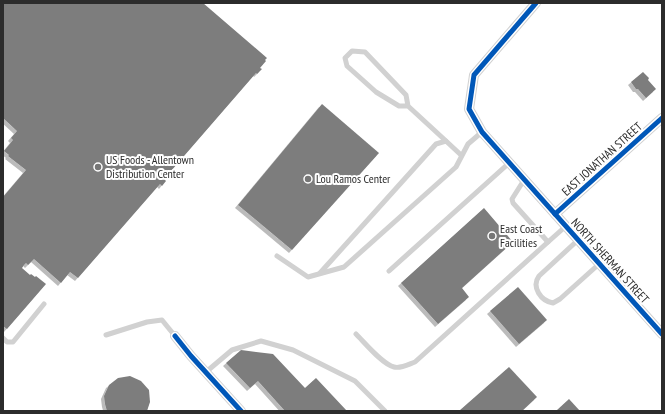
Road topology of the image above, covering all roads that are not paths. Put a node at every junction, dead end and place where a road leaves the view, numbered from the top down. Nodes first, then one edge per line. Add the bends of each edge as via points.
1 (536, 3) edge
2 (408, 106) junction
3 (662, 118) edge
4 (482, 132) junction
5 (446, 141) junction
6 (461, 155) junction
7 (509, 163) junction
8 (524, 180) junction
9 (555, 214) junction
10 (566, 226) junction
11 (578, 240) junction
12 (548, 242) junction
13 (277, 256) dead end
14 (599, 264) junction
15 (389, 271) dead end
16 (319, 274) junction
17 (44, 304) dead end
18 (660, 327) edge
19 (356, 334) dead end
20 (106, 335) dead end
21 (175, 336) joint
22 (3, 338) edge
23 (206, 372) junction
24 (241, 411) edge
25 (385, 411) edge

1 - 4 street, NORTH SHERMAN STREET via 474,75 470,109
2 - 2 lane via 406,95 365,52 352,51 345,58 347,66 376,92 399,106
2 - 5 lane
3 - 9 street, EAST JONATHAN STREET
4 - 6 lane via 468,144
4 - 7 street, NORTH SHERMAN STREET
5 - 6 lane
5 - 16 lane via 436,144
6 - 16 lane via 456,167 344,267
7 - 8 street, NORTH SHERMAN STREET
7 - 15 lane
8 - 9 street, NORTH SHERMAN STREET
8 - 12 lane via 512,203
9 - 10 street, NORTH SHERMAN STREET
10 - 11 street, NORTH SHERMAN STREET
10 - 12 lane
11 - 14 street, NORTH SHERMAN STREET
11 - 14 lane via 536,280 539,294 547,302 553,303
12 - 19 lane via 415,362 394,367 386,363
13 - 16 lane via 308,276
14 - 18 street, NORTH SHERMAN STREET
17 - 22 lane via 13,342 7,342
20 - 21 lane via 162,320
21 - 23 street
23 - 24 street
23 - 25 lane via 232,350 261,341 293,350 355,381

